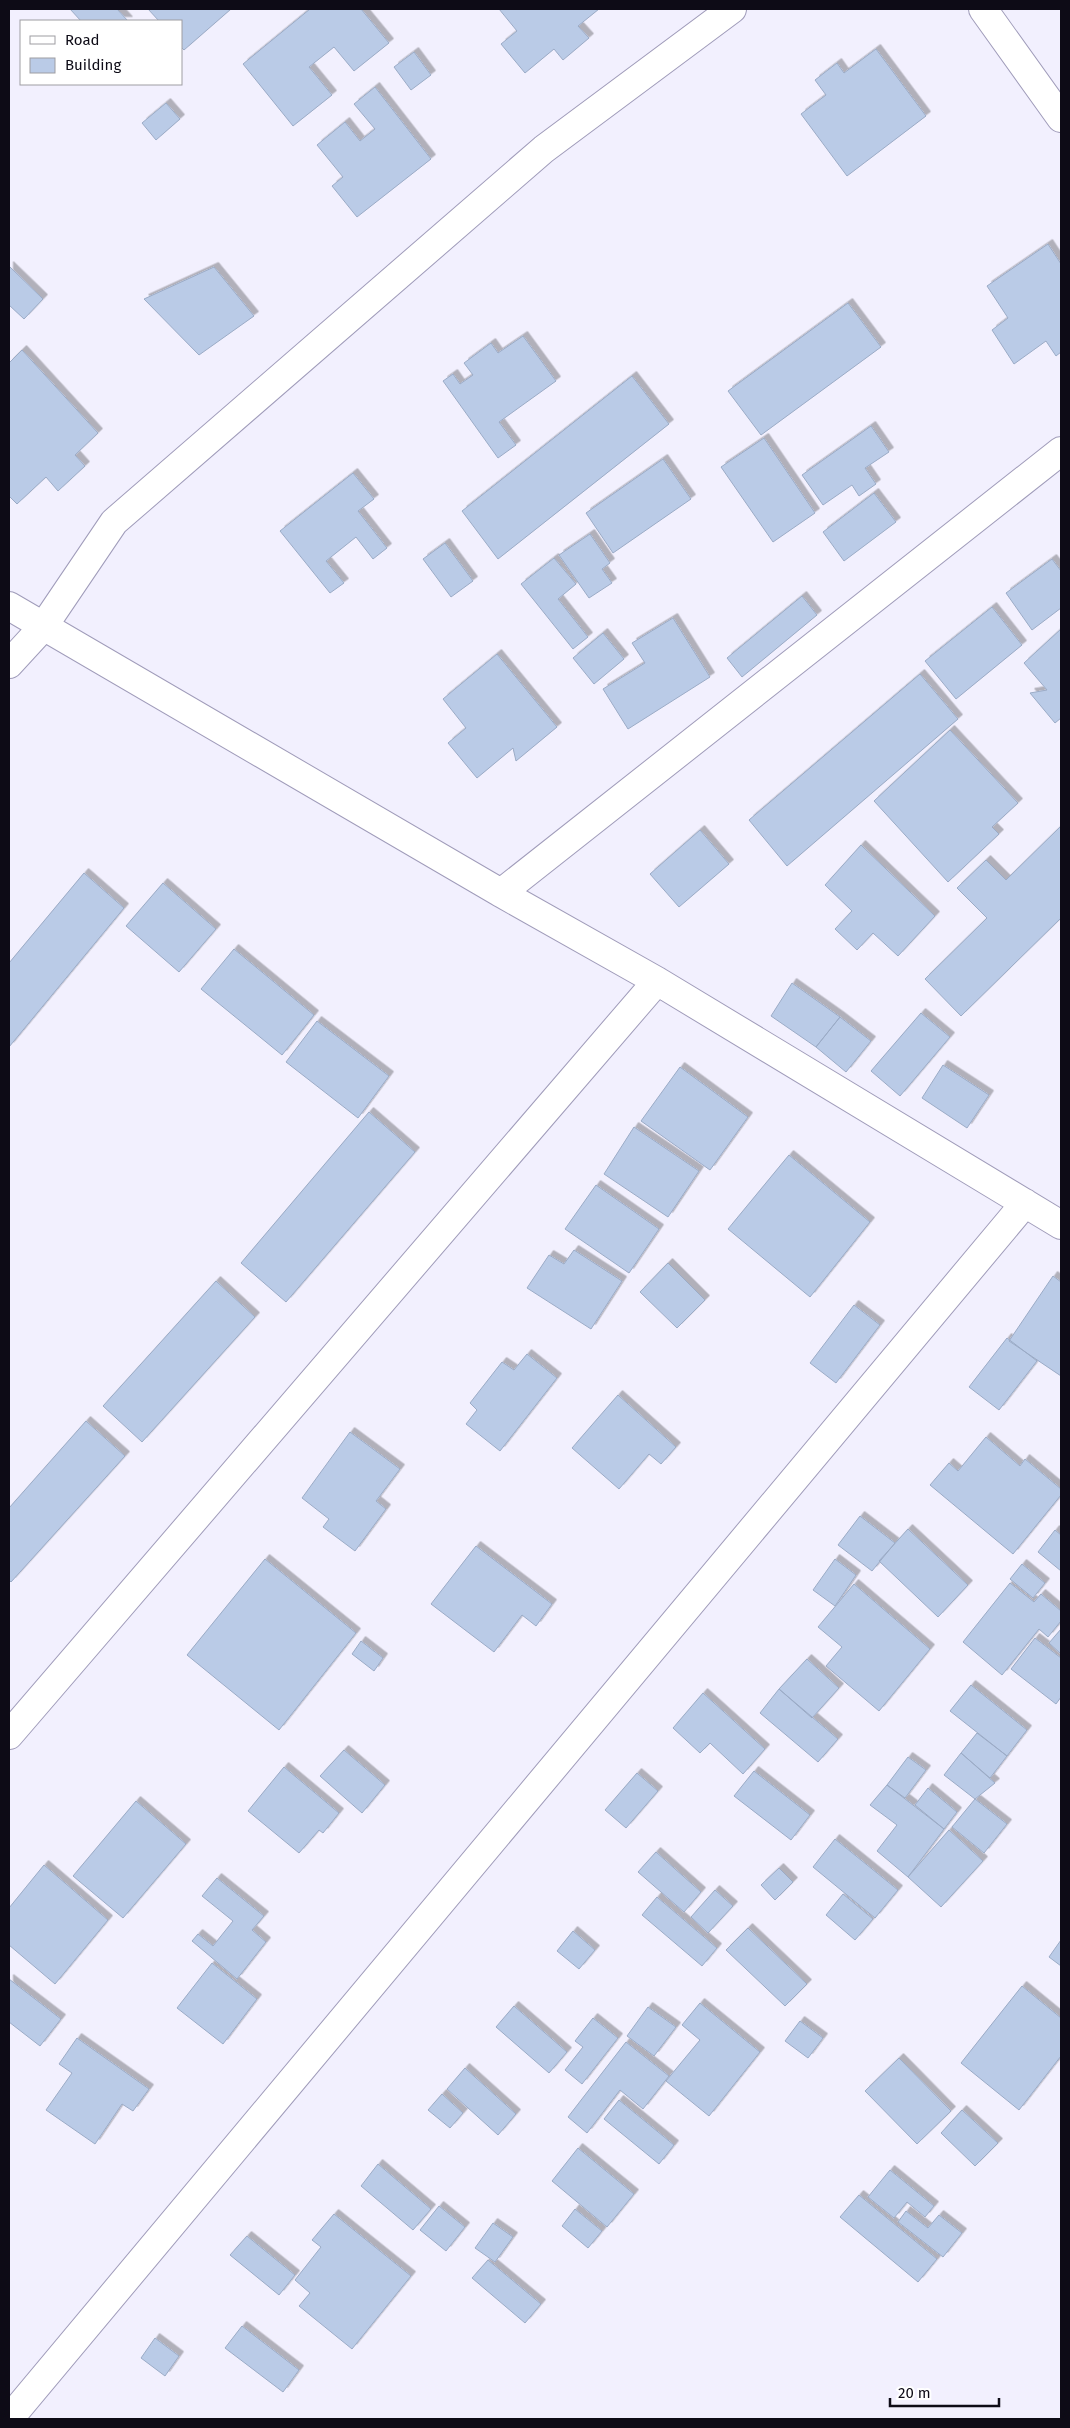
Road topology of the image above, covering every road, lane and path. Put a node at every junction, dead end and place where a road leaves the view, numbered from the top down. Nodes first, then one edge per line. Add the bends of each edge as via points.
1 (732, 9) edge
2 (983, 9) edge
3 (1061, 118) edge
4 (1061, 451) edge
5 (9, 606) edge
6 (43, 627) junction
7 (9, 664) edge
8 (501, 893) junction
9 (657, 981) junction
10 (1025, 1203) junction
11 (1061, 1225) edge
12 (9, 1735) edge
13 (9, 2419) edge

1 - 6 street via 544,149 114,522
2 - 3 street
4 - 8 street
5 - 6 street
6 - 7 street
6 - 8 street
8 - 9 street
9 - 10 street
9 - 12 street
10 - 11 street
10 - 13 street

